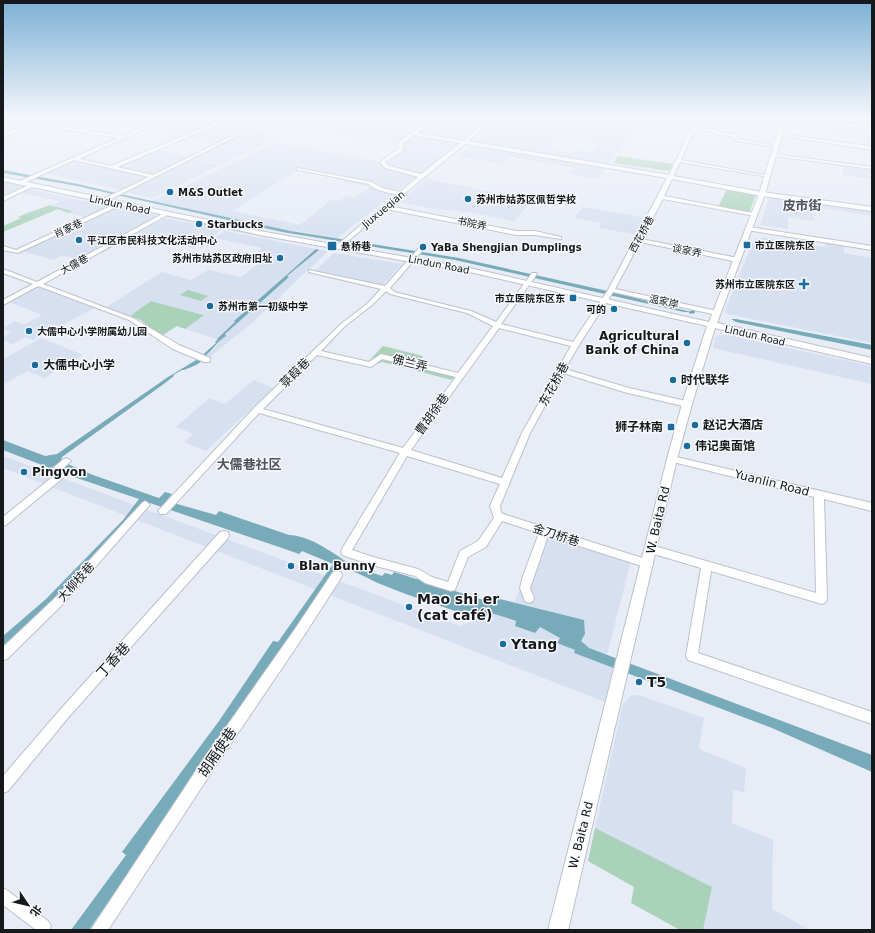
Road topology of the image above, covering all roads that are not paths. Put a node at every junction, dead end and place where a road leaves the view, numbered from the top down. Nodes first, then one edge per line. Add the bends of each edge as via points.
1 (68, 162) edge
2 (86, 162) edge
3 (125, 162) edge
4 (183, 162) edge
5 (383, 162) edge
6 (440, 162) edge
7 (577, 162) edge
8 (679, 162) joint
9 (773, 162) edge
10 (824, 162) edge
11 (112, 167) junction
12 (299, 168) dead end
13 (872, 168) edge
14 (153, 176) junction
15 (422, 176) junction
16 (768, 176) junction
17 (671, 178) junction
18 (3, 179) edge
19 (32, 182) junction
20 (400, 194) junction
21 (762, 194) junction
22 (661, 197) junction
23 (3, 198) edge
24 (108, 199) junction
25 (120, 204) junction
26 (385, 207) junction
27 (872, 209) edge
28 (166, 214) junction
29 (755, 214) junction
30 (749, 229) junction
31 (558, 238) dead end
32 (637, 240) junction
33 (343, 243) junction
34 (3, 248) edge
35 (872, 248) edge
36 (417, 253) junction
37 (738, 260) junction
38 (3, 271) edge
39 (311, 272) dead end
40 (531, 278) junction
41 (38, 284) junction
42 (386, 288) junction
43 (608, 294) junction
44 (3, 303) edge
45 (717, 313) junction
46 (497, 325) junction
47 (712, 325) junction
48 (575, 345) junction
49 (316, 352) junction
50 (204, 359) dead end
51 (872, 362) edge
52 (561, 370) junction
53 (460, 376) junction
54 (687, 404) junction
55 (257, 410) junction
56 (406, 452) junction
57 (672, 459) junction
58 (67, 461) dead end
59 (504, 482) junction
60 (819, 494) junction
61 (146, 505) dead end
62 (872, 507) edge
63 (164, 510) dead end
64 (500, 516) junction
65 (3, 522) edge
66 (545, 531) junction
67 (224, 535) dead end
68 (651, 549) junction
69 (648, 564) junction
70 (706, 566) junction
71 (337, 575) dead end
72 (528, 598) dead end
73 (3, 654) edge
74 (872, 718) edge
75 (3, 786) edge
76 (3, 896) edge
77 (43, 926) dead end
78 (99, 930) edge
79 (558, 930) edge

1 - 19 street via 38,175
2 - 11 street
3 - 11 street
4 - 14 street
5 - 15 street via 387,167
6 - 15 street, Jiuxueqian
7 - 17 street
8 - 16 street
8 - 17 street, 西花桥巷
9 - 16 main road, W. Baita Rd
10 - 13 street
11 - 14 street
12 - 20 street via 372,183 380,190
14 - 24 street
15 - 20 street, Jiuxueqian
16 - 21 main road, W. Baita Rd
17 - 21 street
17 - 22 street, 西花桥巷
18 - 19 main road, Lindun Road
19 - 23 street
19 - 24 main road, Lindun Road
20 - 26 street, Jiuxueqian
21 - 27 street
21 - 29 main road, W. Baita Rd
22 - 29 street
22 - 32 street, 西花桥巷
24 - 25 main road, Lindun Road
25 - 28 main road, Lindun Road
25 - 34 street, 肖家巷 via 16,252
26 - 31 street, 书院弄 via 516,233 535,233
26 - 33 street, Jiuxueqian
28 - 33 main road, Lindun Road via 265,234
28 - 41 street, 大儒巷
29 - 30 main road, W. Baita Rd
30 - 35 street
30 - 37 main road, W. Baita Rd
32 - 37 street, 谈家弄
32 - 43 street, 西花桥巷
33 - 36 main road, Lindun Road
36 - 40 main road, Lindun Road
36 - 42 street, 菉葭巷
37 - 45 main road, W. Baita Rd
38 - 41 street
39 - 42 street
40 - 43 main road, Lindun Road
40 - 46 street, 曹胡徐巷
41 - 44 street, 大儒巷
41 - 50 street via 136,321 159,338
42 - 46 street via 392,293 470,312
42 - 49 street, 菉葭巷
43 - 45 street, 温家岸
43 - 47 main road, Lindun Road
43 - 48 street, 东花桥巷
45 - 47 main road, W. Baita Rd
46 - 48 street
46 - 53 street, 曹胡徐巷
47 - 51 main road, Lindun Road
47 - 54 main road, W. Baita Rd
48 - 52 street, 东花桥巷
49 - 53 street, 佛兰弄 via 371,365 381,356
49 - 55 street, 菉葭巷
52 - 54 street via 619,388
52 - 59 street, 东花桥巷 via 526,434
53 - 56 street, 曹胡徐巷
54 - 57 main road, W. Baita Rd
55 - 56 street
55 - 63 street, 菉葭巷
56 - 59 street
56 - 64 street, 曹胡徐巷 via 346,552 451,587 464,554 482,544
57 - 60 street, Yuanlin Road
57 - 68 main road, W. Baita Rd
58 - 65 street
59 - 64 street via 495,506 497,515
60 - 62 street, Yuanlin Road
60 - 70 street via 822,599
61 - 73 street, 大柳枝巷 via 58,602
64 - 66 street, 金刀桥巷
66 - 69 street, 金刀桥巷
66 - 72 street via 528,576 525,588
67 - 75 street, 丁香巷
68 - 69 main road, W. Baita Rd
68 - 70 street
69 - 79 main road, W. Baita Rd
70 - 74 street via 692,656
71 - 78 street, 胡厢使巷
76 - 77 street

